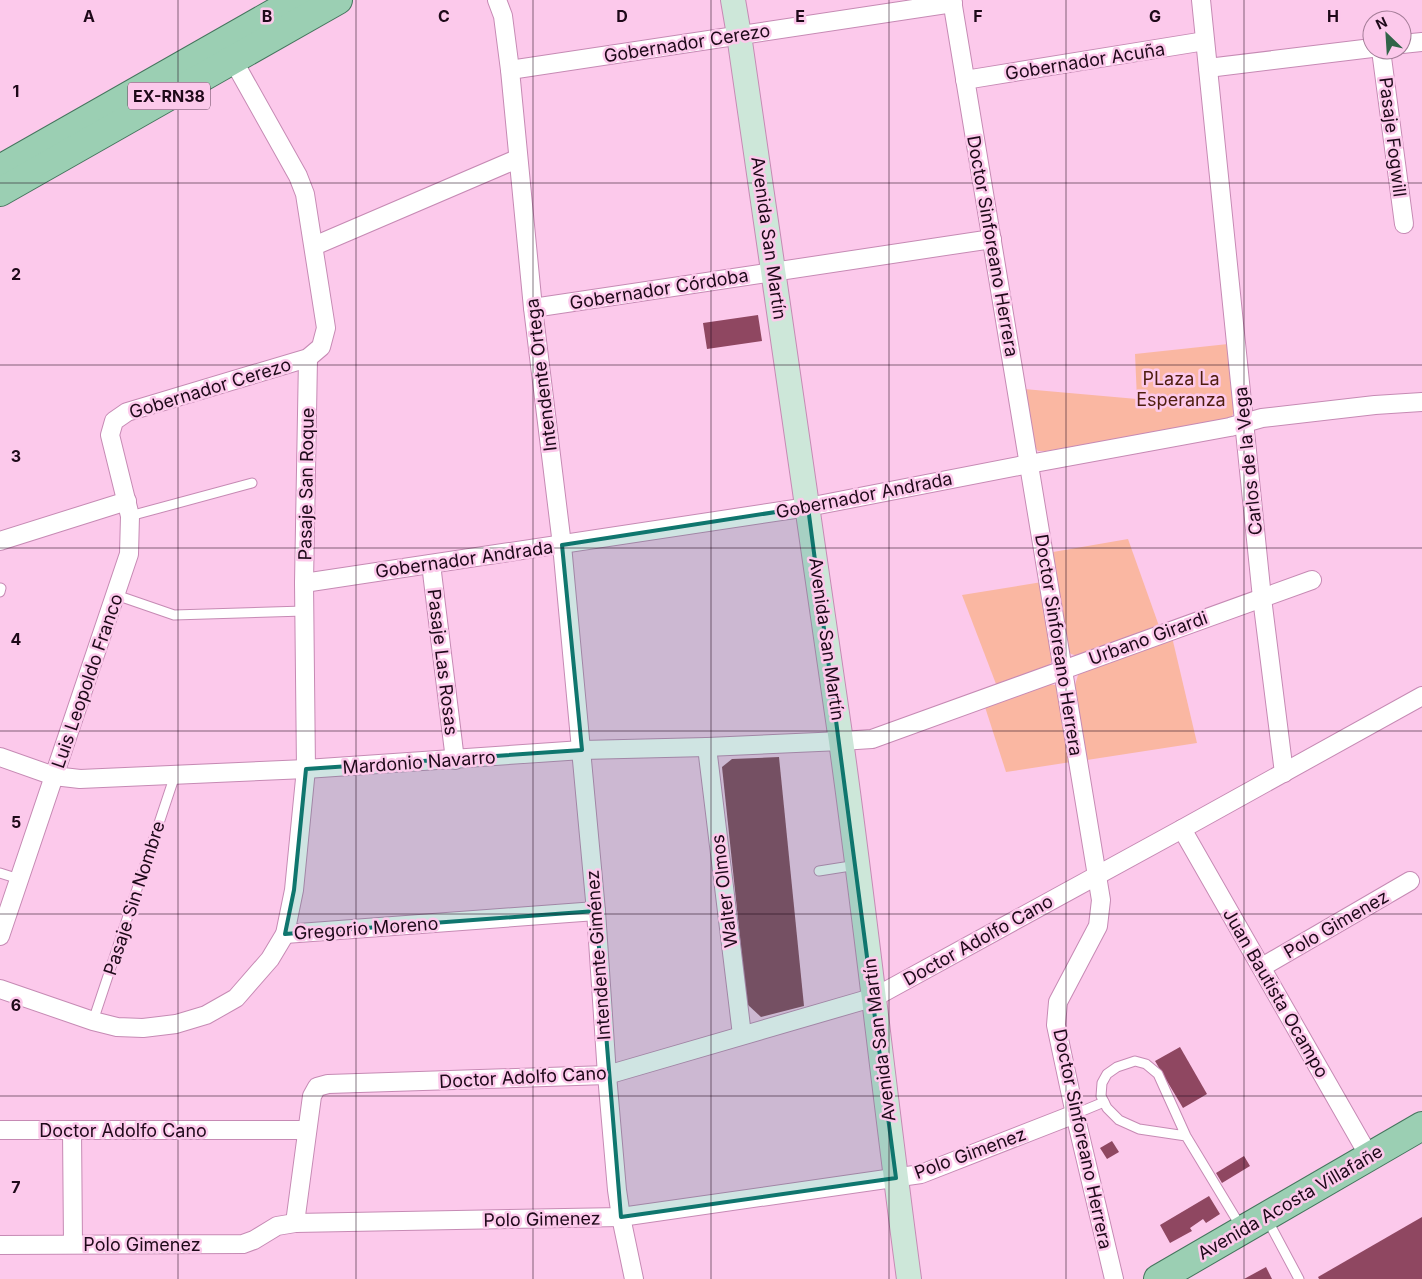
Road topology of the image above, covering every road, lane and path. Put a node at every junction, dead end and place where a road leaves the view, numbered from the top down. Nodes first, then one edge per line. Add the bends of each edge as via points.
1 (297, 0) edge
2 (338, 0) edge
3 (497, 0) edge
4 (733, 0) edge
5 (1201, 0) edge
6 (953, 2) edge
7 (739, 35) junction
8 (1205, 41) junction
9 (1362, 49) edge
10 (233, 60) junction
11 (1382, 60) edge
12 (1208, 68) junction
13 (510, 70) junction
14 (965, 80) junction
15 (517, 159) junction
16 (0, 169) edge
17 (0, 192) edge
18 (1404, 224) dead end
19 (992, 238) junction
20 (314, 246) junction
21 (774, 272) junction
22 (533, 308) junction
23 (308, 358) junction
24 (1422, 402) edge
25 (114, 421) joint
26 (1245, 423) junction
27 (1030, 464) junction
28 (252, 483) dead end
29 (808, 507) junction
30 (128, 509) junction
31 (0, 541) edge
32 (562, 545) junction
33 (431, 564) junction
34 (1312, 580) dead end
35 (304, 583) junction
36 (116, 595) junction
37 (1262, 598) junction
38 (304, 611) junction
39 (1063, 669) junction
40 (1422, 696) edge
41 (841, 741) junction
42 (707, 746) junction
43 (582, 750) junction
44 (0, 757) edge
45 (455, 760) junction
46 (306, 769) junction
47 (1284, 773) junction
48 (175, 775) junction
49 (54, 776) junction
50 (1182, 829) junction
51 (857, 865) junction
52 (819, 871) dead end
53 (0, 873) edge
54 (1097, 874) junction
55 (19, 880) junction
56 (1410, 881) dead end
57 (596, 911) junction
58 (285, 934) junction
59 (0, 936) edge
60 (1262, 967) junction
61 (0, 989) edge
62 (875, 997) junction
63 (93, 1021) junction
64 (742, 1035) junction
65 (607, 1075) junction
66 (1104, 1102) junction
67 (1075, 1114) junction
68 (1422, 1126) edge
69 (0, 1130) edge
70 (72, 1130) junction
71 (307, 1130) junction
72 (1186, 1136) junction
73 (1369, 1156) junction
74 (896, 1178) junction
75 (621, 1218) junction
76 (295, 1223) junction
77 (1254, 1223) junction
78 (73, 1244) junction
79 (0, 1245) edge
80 (1172, 1275) edge
81 (634, 1279) edge
82 (909, 1279) edge
83 (1114, 1279) edge
84 (1299, 1279) edge

1 - 16 main road, EX-RN38
2 - 10 main road, EX-RN38
3 - 13 street, Intendente Ortega
4 - 7 main road, Avenida San Martín
5 - 8 street, Carlos de la Vega
6 - 7 street, Gobernador Cerezo
6 - 14 street, Doctor Sinforeano Herrera
7 - 13 street, Gobernador Cerezo
7 - 21 main road, Avenida San Martín
8 - 12 street, Carlos de la Vega
8 - 14 street, Gobernador Acuña
9 - 12 street
10 - 17 main road, EX-RN38
10 - 20 street via 298,176 305,194
11 - 18 street, Pasaje Fogwill
12 - 26 street, Carlos de la Vega
13 - 15 street, Intendente Ortega
14 - 19 street, Doctor Sinforeano Herrera
15 - 20 street
15 - 22 street, Intendente Ortega
19 - 21 street, Gobernador Córdoba
19 - 27 street, Doctor Sinforeano Herrera
20 - 23 street via 326,328 321,347
21 - 22 street, Gobernador Córdoba
21 - 29 main road, Avenida San Martín
22 - 32 street, Intendente Ortega
23 - 25 street, Gobernador Cerezo via 127,412
23 - 35 street, Pasaje San Roque
24 - 26 street, Gobernador Andrada via 1262,418
25 - 30 street, Luis Leopoldo Franco via 110,435
26 - 27 street, Gobernador Andrada
26 - 37 street, Carlos de la Vega
27 - 29 street, Gobernador Andrada
27 - 39 street, Doctor Sinforeano Herrera
28 - 30 lane
29 - 32 street, Gobernador Andrada
29 - 41 main road, Avenida San Martín
30 - 31 street
30 - 36 street, Luis Leopoldo Franco via 129,554
32 - 33 street, Gobernador Andrada
32 - 43 street, Intendente Ortega
33 - 35 street, Gobernador Andrada
33 - 45 street, Pasaje Las Rosas
34 - 37 street, Urbano Girardi
35 - 38 street, Pasaje San Roque
36 - 38 lane via 174,615
36 - 49 street, Luis Leopoldo Franco
37 - 39 street, Urbano Girardi
37 - 47 street, Carlos de la Vega
38 - 46 street, Pasaje San Roque
39 - 41 street, Urbano Girardi via 872,738
39 - 54 street, Doctor Sinforeano Herrera
40 - 47 street, Doctor Adolfo Cano
41 - 42 street, Mardonio Navarro
41 - 51 main road, Avenida San Martín
42 - 43 street, Mardonio Navarro
42 - 64 street, Walter Olmos
43 - 45 street, Mardonio Navarro
43 - 57 street, Intendente Giménez
44 - 49 street, Mardonio Navarro
45 - 46 street, Mardonio Navarro
46 - 48 street, Mardonio Navarro
46 - 58 street, Pasaje San Roque via 294,890
47 - 50 street, Doctor Adolfo Cano
48 - 49 street, Mardonio Navarro via 80,779
48 - 63 lane, Pasaje Sin Nombre
49 - 55 street, Luis Leopoldo Franco
50 - 54 street, Doctor Adolfo Cano
50 - 60 street, Juan Bautista Ocampo
51 - 52 lane
51 - 62 main road, Avenida San Martín
53 - 55 lane
54 - 62 street, Doctor Adolfo Cano
54 - 67 street, Doctor Sinforeano Herrera via 1101,900 1098,926 1058,1002 1056,1025
55 - 59 street, Luis Leopoldo Franco
56 - 60 street, Polo Gimenez
57 - 58 street, Gregorio Moreno
57 - 65 street, Intendente Giménez
58 - 63 street, Gregorio Moreno via 270,960 236,998 206,1015 176,1024 143,1028 117,1027
60 - 73 street, Juan Bautista Ocampo
61 - 63 street, Gregorio Moreno
62 - 64 street, Doctor Adolfo Cano
62 - 74 main road, Avenida San Martín
64 - 65 street, Doctor Adolfo Cano
65 - 71 street, Doctor Adolfo Cano via 328,1084 317,1087 312,1096
65 - 75 street, Intendente Giménez
66 - 67 lane
66 - 72 lane via 1120,1120 1139,1130
66 - 72 lane via 1102,1083 1107,1074 1135,1061 1146,1064 1158,1074
67 - 74 street, Polo Gimenez via 921,1174
67 - 83 street, Doctor Sinforeano Herrera
68 - 73 main road, Avenida Acosta Villafañe
69 - 70 street, Doctor Adolfo Cano
70 - 71 street, Doctor Adolfo Cano
70 - 78 street
71 - 76 street
72 - 77 lane
73 - 77 main road, Avenida Acosta Villafañe
74 - 75 street, Polo Gimenez
74 - 82 main road, Avenida San Martín
75 - 76 street, Polo Gimenez
75 - 81 street, Intendente Giménez
76 - 78 street, Polo Gimenez via 277,1226 243,1244
77 - 80 main road, Avenida Acosta Villafañe
77 - 84 lane
78 - 79 street, Polo Gimenez

